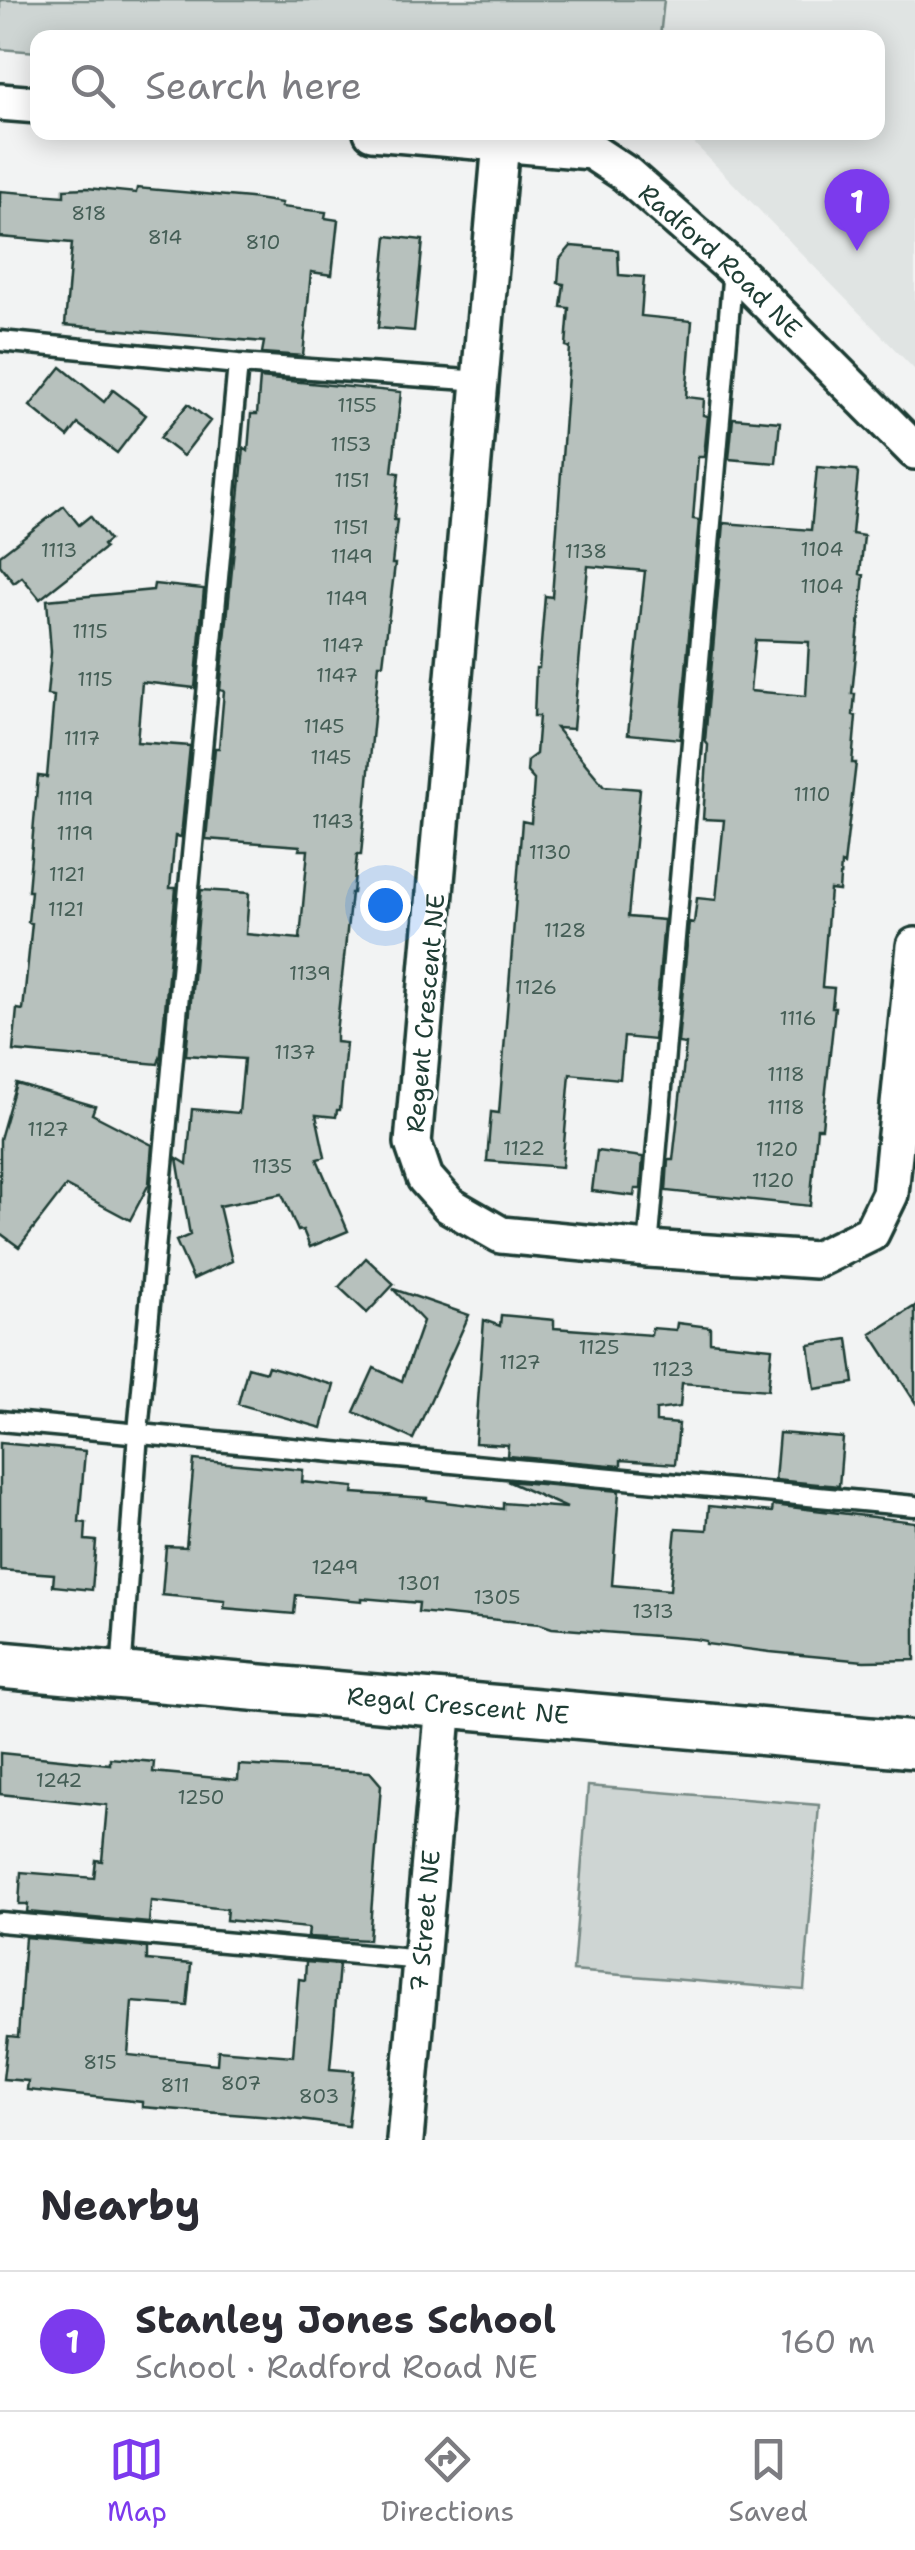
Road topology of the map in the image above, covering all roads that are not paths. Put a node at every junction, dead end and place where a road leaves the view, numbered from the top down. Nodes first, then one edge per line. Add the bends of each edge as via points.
1 (0, 102) edge
2 (30, 104) edge
3 (475, 140) edge
4 (501, 142) junction
5 (733, 268) junction
6 (0, 341) edge
7 (238, 364) junction
8 (482, 381) junction
9 (915, 451) edge
10 (915, 946) edge
11 (648, 1250) junction
12 (0, 1421) edge
13 (138, 1432) junction
14 (915, 1506) edge
15 (0, 1665) edge
16 (121, 1676) junction
17 (444, 1704) junction
18 (915, 1745) edge
19 (0, 1922) edge
20 (422, 1960) junction
21 (405, 2140) edge

1 - 2 street
3 - 4 street, Radford Road NE
4 - 5 street, Radford Road NE via 592,151
4 - 8 street, Regent Crescent NE
5 - 9 street, Radford Road NE
5 - 11 lane
6 - 7 lane
7 - 8 lane
7 - 13 lane
8 - 11 street, Regent Crescent NE via 414,1143 425,1178 449,1205 500,1235
10 - 11 street, Regent Crescent NE via 890,1194 871,1233 816,1260
12 - 13 lane
13 - 14 lane
13 - 16 lane
15 - 16 street, Regal Crescent NE
16 - 17 street, Regal Crescent NE
17 - 18 street, Regal Crescent NE
17 - 20 street, 7 Street NE
19 - 20 lane
20 - 21 street, 7 Street NE

